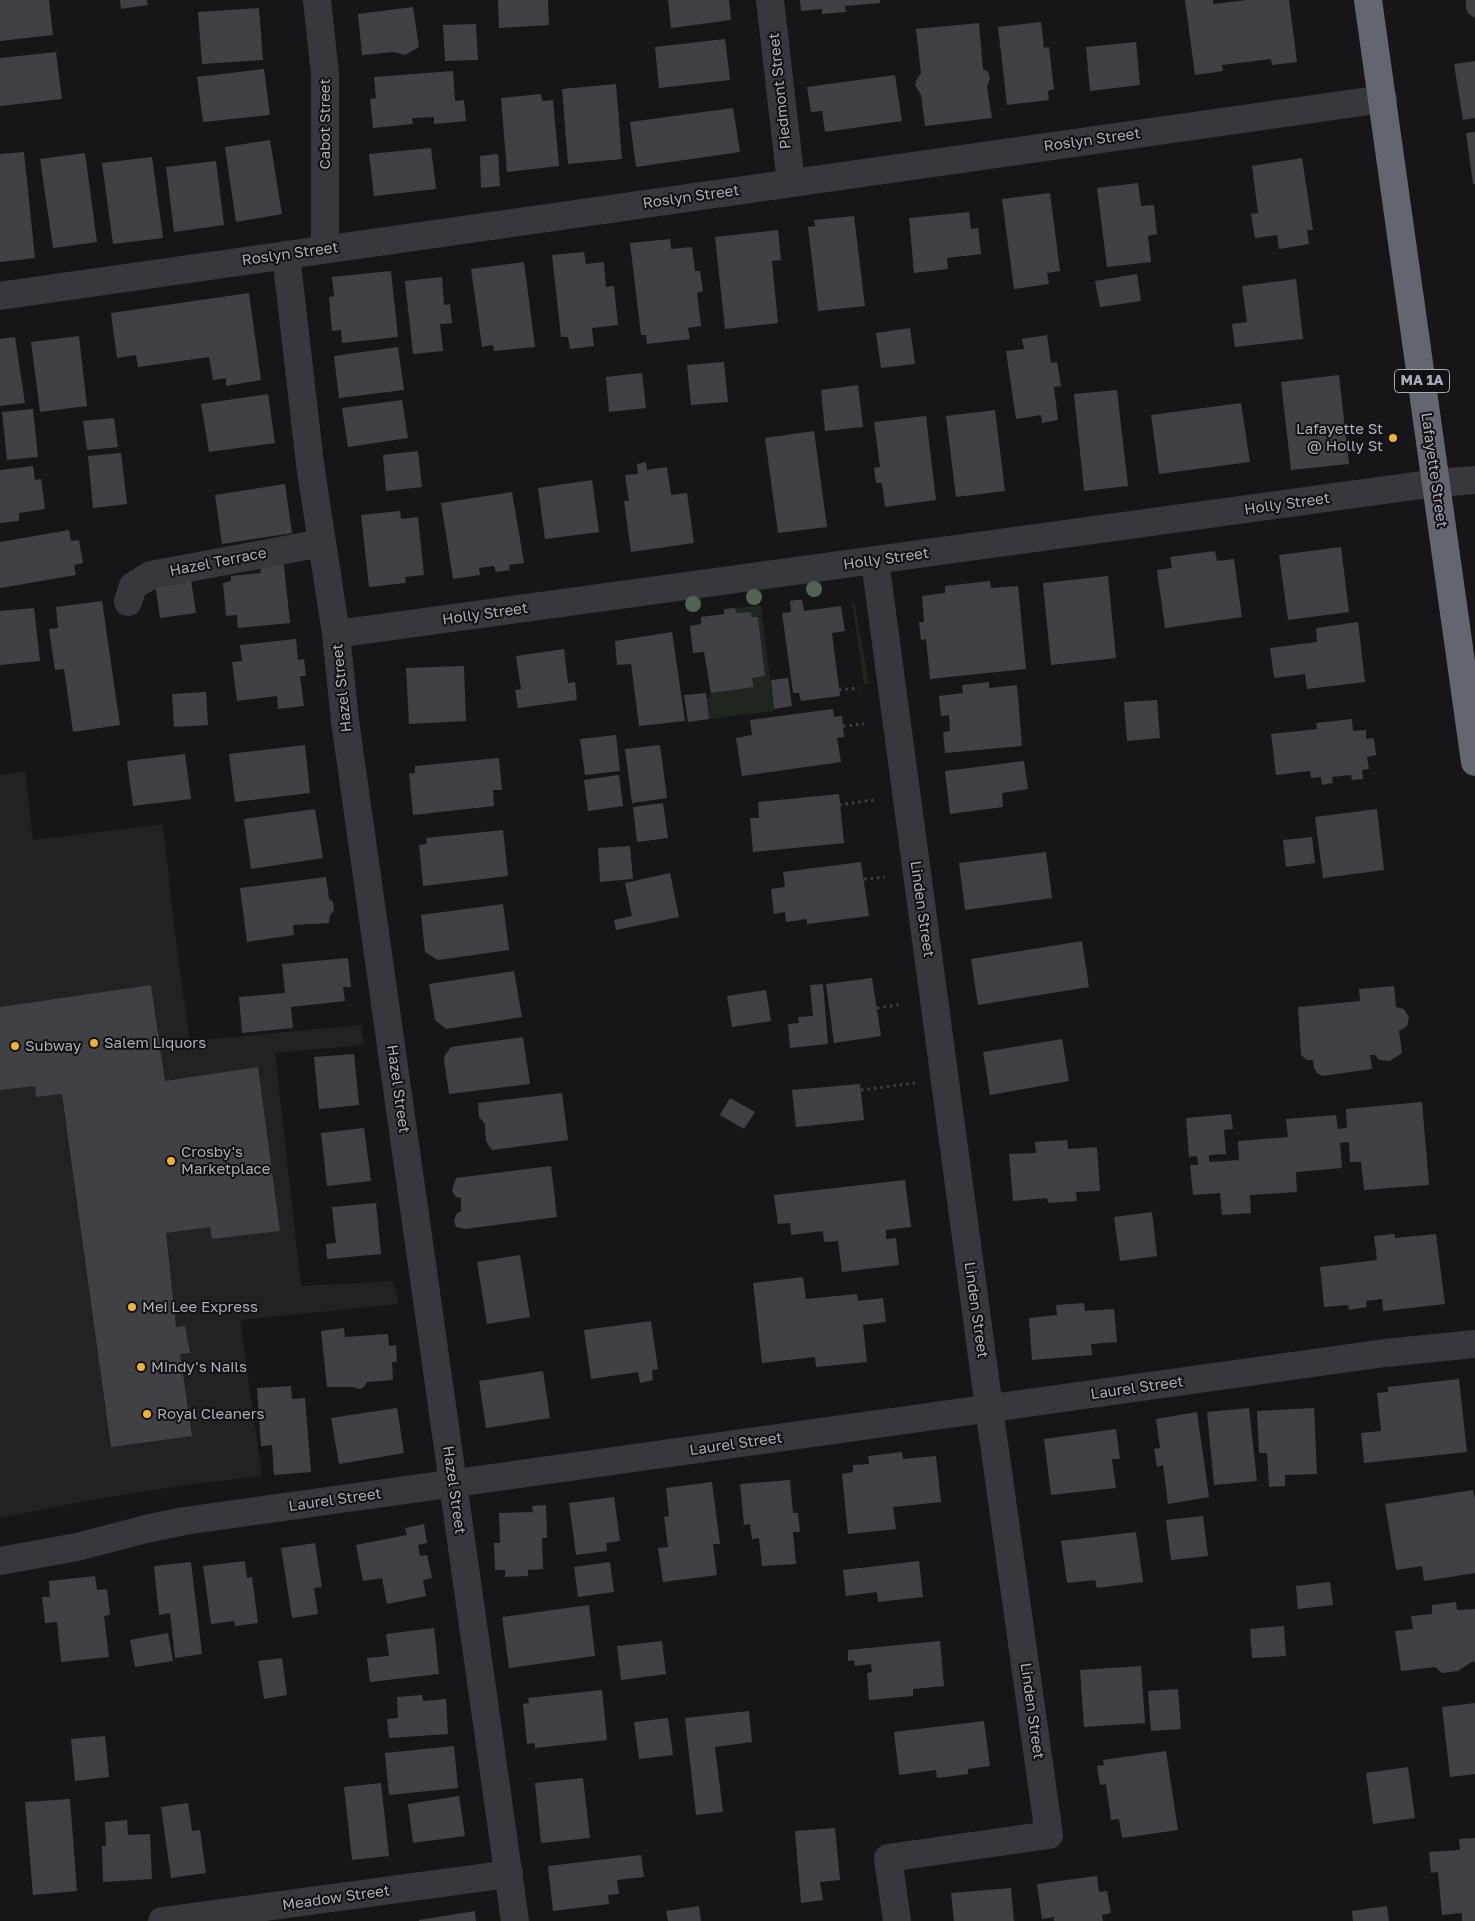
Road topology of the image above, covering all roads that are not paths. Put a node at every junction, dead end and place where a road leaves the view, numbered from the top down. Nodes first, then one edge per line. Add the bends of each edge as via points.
1 (317, 0) edge
2 (770, 0) edge
3 (1368, 0) edge
4 (1382, 99) junction
5 (790, 183) junction
6 (325, 249) junction
7 (286, 256) junction
8 (0, 296) edge
9 (1475, 480) edge
10 (1436, 483) junction
11 (322, 543) junction
12 (875, 561) junction
13 (128, 602) dead end
14 (336, 634) junction
15 (1475, 762) edge
16 (1475, 1344) edge
17 (989, 1408) junction
18 (454, 1484) junction
19 (0, 1561) edge
20 (509, 1874) junction
21 (162, 1921) edge
22 (516, 1921) edge
23 (897, 1921) edge

1 - 6 street, Cabot Street via 325,74
2 - 5 street, Piedmont Street
3 - 4 highway, Lafayette Street / MA 1A
4 - 5 street, Roslyn Street
4 - 10 highway, Lafayette Street / MA 1A
5 - 6 street, Roslyn Street
6 - 7 street, Roslyn Street
7 - 8 street, Roslyn Street
7 - 11 street, Hazel Street
9 - 10 street, Holly Street
10 - 12 street, Holly Street
10 - 15 highway, Lafayette Street / MA 1A
11 - 13 street, Hazel Terrace via 151,574 134,586
11 - 14 street, Hazel Street
12 - 14 street, Holly Street
12 - 17 street, Linden Street
14 - 18 street, Hazel Street via 345,721
16 - 17 street, Laurel Street via 1385,1353
17 - 18 street, Laurel Street
17 - 23 street, Linden Street via 1049,1835 888,1858
18 - 19 street, Laurel Street via 184,1521 77,1547
18 - 20 street, Hazel Street
20 - 21 street, Meadow Street
20 - 22 street, Hazel Street

